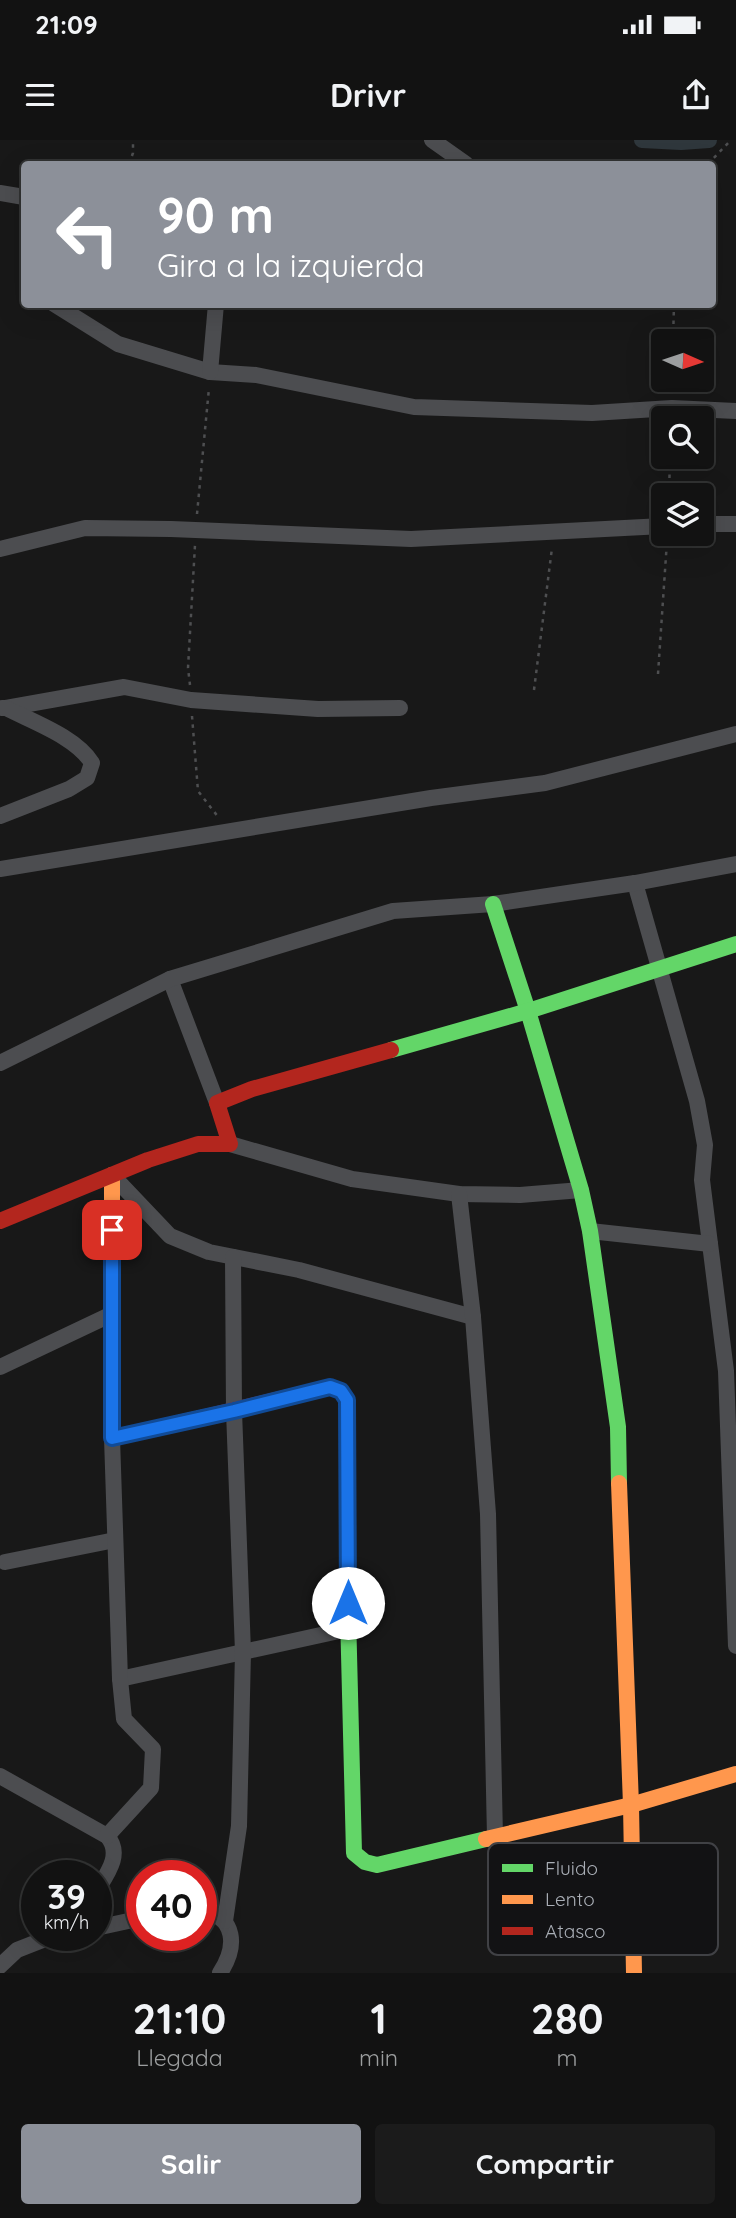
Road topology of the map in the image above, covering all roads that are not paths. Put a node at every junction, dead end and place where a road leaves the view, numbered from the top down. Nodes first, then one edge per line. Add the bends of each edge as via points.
1 (432, 140) edge
2 (462, 161) edge
3 (0, 193) edge
4 (21, 196) edge
5 (60, 308) edge
6 (216, 308) edge
7 (210, 372) junction
8 (736, 411) edge
9 (714, 524) edge
10 (736, 524) edge
11 (651, 527) edge
12 (0, 549) edge
13 (3, 708) edge
14 (400, 708) dead end
15 (736, 734) edge
16 (0, 816) edge
17 (736, 864) edge
18 (0, 869) edge
19 (635, 883) junction
20 (494, 904) junction
21 (736, 944) edge
22 (659, 969) junction
23 (170, 979) junction
24 (528, 1011) junction
25 (0, 1063) edge
26 (217, 1103) junction
27 (230, 1144) junction
28 (112, 1175) junction
29 (582, 1190) junction
30 (459, 1194) junction
31 (0, 1221) edge
32 (590, 1231) junction
33 (710, 1244) junction
34 (233, 1257) junction
35 (112, 1314) junction
36 (473, 1317) junction
37 (0, 1367) edge
38 (731, 1371) edge
39 (234, 1411) junction
40 (112, 1438) junction
41 (115, 1540) junction
42 (5, 1562) dead end
43 (348, 1629) junction
44 (736, 1646) edge
45 (243, 1652) junction
46 (120, 1679) junction
47 (736, 1774) edge
48 (0, 1776) edge
49 (631, 1805) junction
50 (107, 1836) junction
51 (495, 1837) junction
52 (632, 1843) edge
53 (112, 1862) edge
54 (217, 1914) edge
55 (225, 1921) junction
56 (21, 1948) edge
57 (634, 1955) edge
58 (0, 1966) edge
59 (220, 1973) edge
60 (634, 1973) edge

1 - 2 street
3 - 4 street
5 - 7 street via 118,344
6 - 7 street
7 - 8 street via 256,375 414,407 592,413 672,408
9 - 10 street
11 - 12 street via 411,539 85,528
13 - 14 street via 124,687 191,700 318,709
13 - 16 street via 68,740 92,764 87,778 69,789
15 - 18 street via 545,783 431,797
17 - 19 street
19 - 20 street
19 - 22 street
20 - 23 street via 393,911
20 - 24 street
21 - 22 street
22 - 24 street
22 - 33 street via 697,1101 705,1146 702,1180
23 - 25 street
23 - 26 street
24 - 26 street
24 - 29 street
26 - 27 street
27 - 28 street via 198,1144
27 - 30 street via 352,1178
28 - 31 street
28 - 34 street via 170,1236
28 - 35 street
29 - 30 street
29 - 32 street
30 - 36 street
32 - 33 street
32 - 49 street via 618,1427
33 - 38 street
34 - 36 street
34 - 39 street
35 - 37 street
35 - 40 street
36 - 51 street via 489,1555
38 - 44 street
39 - 40 street
39 - 43 street via 330,1387 341,1391 347,1400
39 - 45 street
40 - 41 street
41 - 42 street
41 - 46 street
43 - 45 street
43 - 51 street via 354,1853 377,1865
45 - 46 street
45 - 55 street via 239,1826
46 - 50 street via 124,1719 153,1749 151,1788
47 - 49 street
48 - 50 street
49 - 51 street
49 - 52 street
50 - 53 street via 114,1851
54 - 55 street
55 - 59 street via 231,1948
56 - 58 street
57 - 60 street

